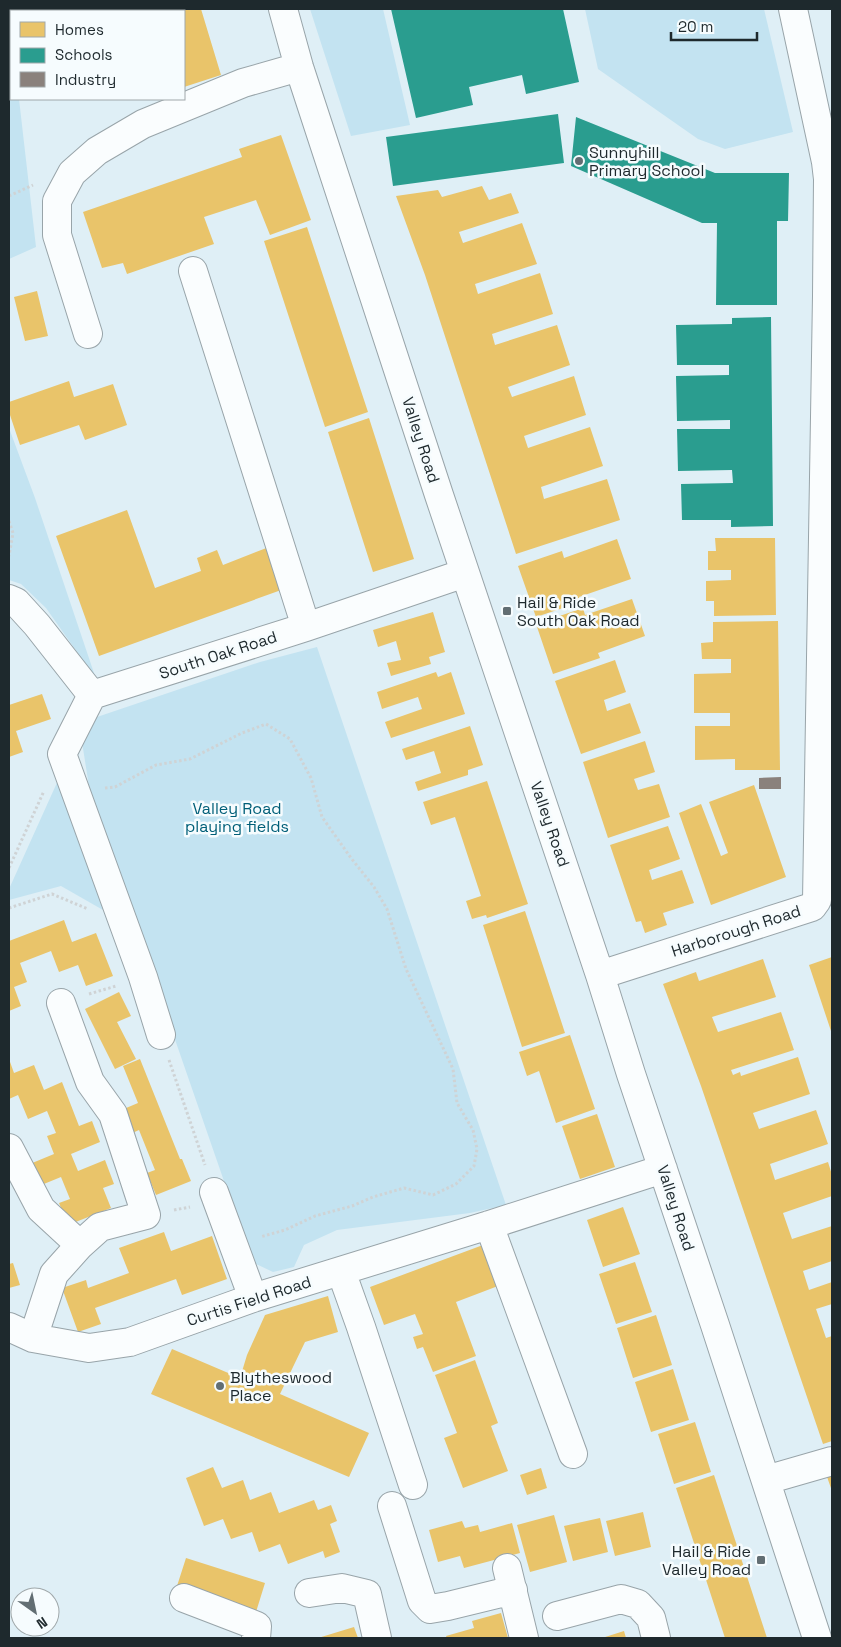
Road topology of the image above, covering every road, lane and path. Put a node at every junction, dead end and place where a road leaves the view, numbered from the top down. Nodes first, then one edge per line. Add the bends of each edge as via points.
1 (283, 9) edge
2 (794, 9) edge
3 (299, 67) junction
4 (29, 186) dead end
5 (9, 196) edge
6 (193, 270) dead end
7 (88, 334) dead end
8 (9, 521) edge
9 (9, 556) edge
10 (465, 573) junction
11 (9, 599) edge
12 (306, 627) junction
13 (92, 695) junction
14 (62, 754) junction
15 (77, 797) junction
16 (9, 868) edge
17 (9, 908) edge
18 (124, 924) junction
19 (600, 975) junction
20 (143, 977) junction
21 (61, 1003) joint
22 (161, 1035) joint
23 (9, 1148) edge
24 (663, 1169) junction
25 (216, 1197) junction
26 (146, 1216) junction
27 (489, 1225) junction
28 (232, 1242) junction
29 (80, 1245) junction
30 (341, 1271) junction
31 (254, 1298) junction
32 (9, 1327) edge
33 (33, 1338) junction
34 (573, 1454) dead end
35 (832, 1461) edge
36 (766, 1480) junction
37 (413, 1485) dead end
38 (392, 1506) dead end
39 (308, 1593) dead end
40 (184, 1598) dead end
41 (557, 1616) dead end
42 (256, 1638) edge
43 (377, 1638) edge
44 (524, 1638) edge
45 (656, 1638) edge
46 (817, 1638) edge

1 - 3 street, Valley Road
2 - 19 street, Harborough Road via 828,179 817,900 812,907
3 - 7 street via 243,83 143,124 97,151 72,173 57,200 57,235
3 - 10 street, Valley Road
4 - 5 path
6 - 12 street
8 - 9 path via 13,533
10 - 12 street, South Oak Road
10 - 19 street, Valley Road
11 - 13 street via 16,602 37,625
12 - 13 street, South Oak Road
13 - 14 street
14 - 15 street
14 - 16 path
15 - 18 street
15 - 28 path via 115,786 156,765 190,760 266,724 290,739 311,778 322,817 387,909 406,969 452,1069 457,1102 473,1130 477,1149 474,1166 456,1184 433,1195 404,1188 315,1216 285,1230
17 - 18 path via 52,894
18 - 20 street
19 - 24 street, Valley Road
20 - 21 path
20 - 22 street
21 - 26 street via 90,1082 113,1114
22 - 25 path
23 - 29 street via 41,1209
24 - 27 street, Curtis Field Road
24 - 36 street, Valley Road
25 - 26 path
25 - 28 street
26 - 29 street via 100,1228
27 - 30 street, Curtis Field Road
27 - 34 street
28 - 31 street
29 - 33 street via 54,1274
30 - 31 street, Curtis Field Road
30 - 37 street
31 - 33 street, Curtis Field Road via 130,1342 89,1348
32 - 33 street, Curtis Field Road
35 - 36 street
36 - 46 street, Valley Road
38 - 44 street via 422,1601 430,1609 448,1606 510,1579
39 - 43 street via 342,1588 367,1594
40 - 42 street via 257,1626
41 - 45 street via 621,1599 638,1604 651,1618

